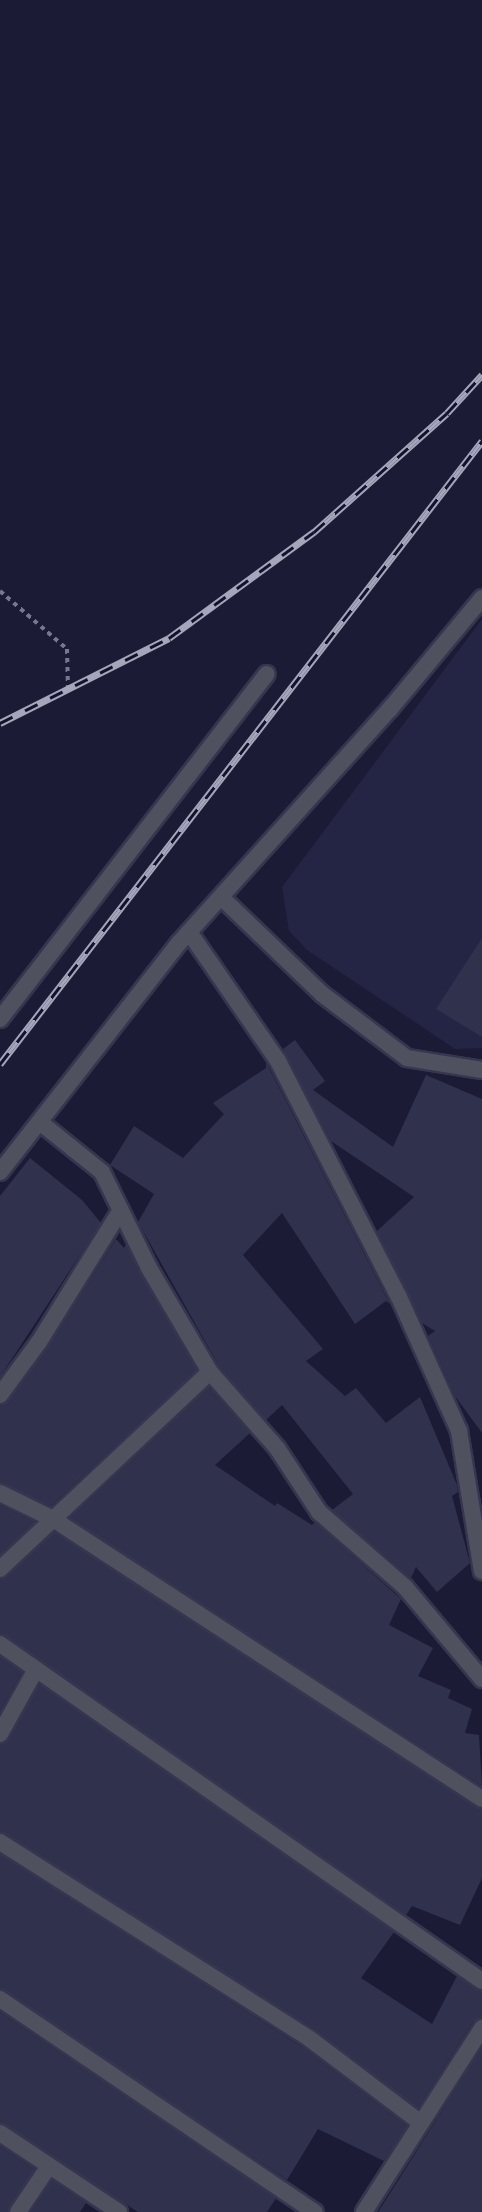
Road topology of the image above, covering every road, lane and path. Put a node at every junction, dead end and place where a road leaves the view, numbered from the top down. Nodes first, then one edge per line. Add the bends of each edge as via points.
1 (0, 591) edge
2 (482, 598) edge
3 (267, 674) dead end
4 (68, 690) dead end
5 (221, 897) junction
6 (189, 932) junction
7 (0, 1019) edge
8 (482, 1070) edge
9 (41, 1123) junction
10 (0, 1172) edge
11 (121, 1210) junction
12 (210, 1372) junction
13 (0, 1395) edge
14 (0, 1493) edge
15 (53, 1519) junction
16 (479, 1539) edge
17 (0, 1569) edge
18 (482, 1571) edge
19 (0, 1644) edge
20 (36, 1669) junction
21 (482, 1679) edge
22 (0, 1734) edge
23 (482, 1799) edge
24 (0, 1842) edge
25 (482, 1981) edge
26 (0, 1999) edge
27 (482, 2028) edge
28 (421, 2123) junction
29 (0, 2133) edge
30 (49, 2166) junction
31 (18, 2212) edge
32 (119, 2212) edge
33 (315, 2212) edge
34 (364, 2212) edge

1 - 4 path via 67,649
2 - 5 street via 390,709
3 - 7 street
5 - 6 street
5 - 8 street via 322,994 407,1058
6 - 9 street
6 - 16 street via 278,1060 398,1295 459,1431
9 - 10 street
9 - 11 street via 102,1172
11 - 12 street via 149,1268
11 - 13 street via 45,1332
12 - 15 street
12 - 21 street via 277,1448 319,1512 405,1587
14 - 15 street
15 - 17 street
15 - 23 street
16 - 18 street
19 - 20 street
20 - 22 street
20 - 25 street
24 - 28 street via 310,2039
26 - 33 street
27 - 28 street
28 - 34 street
29 - 30 street
30 - 31 street
30 - 32 street

